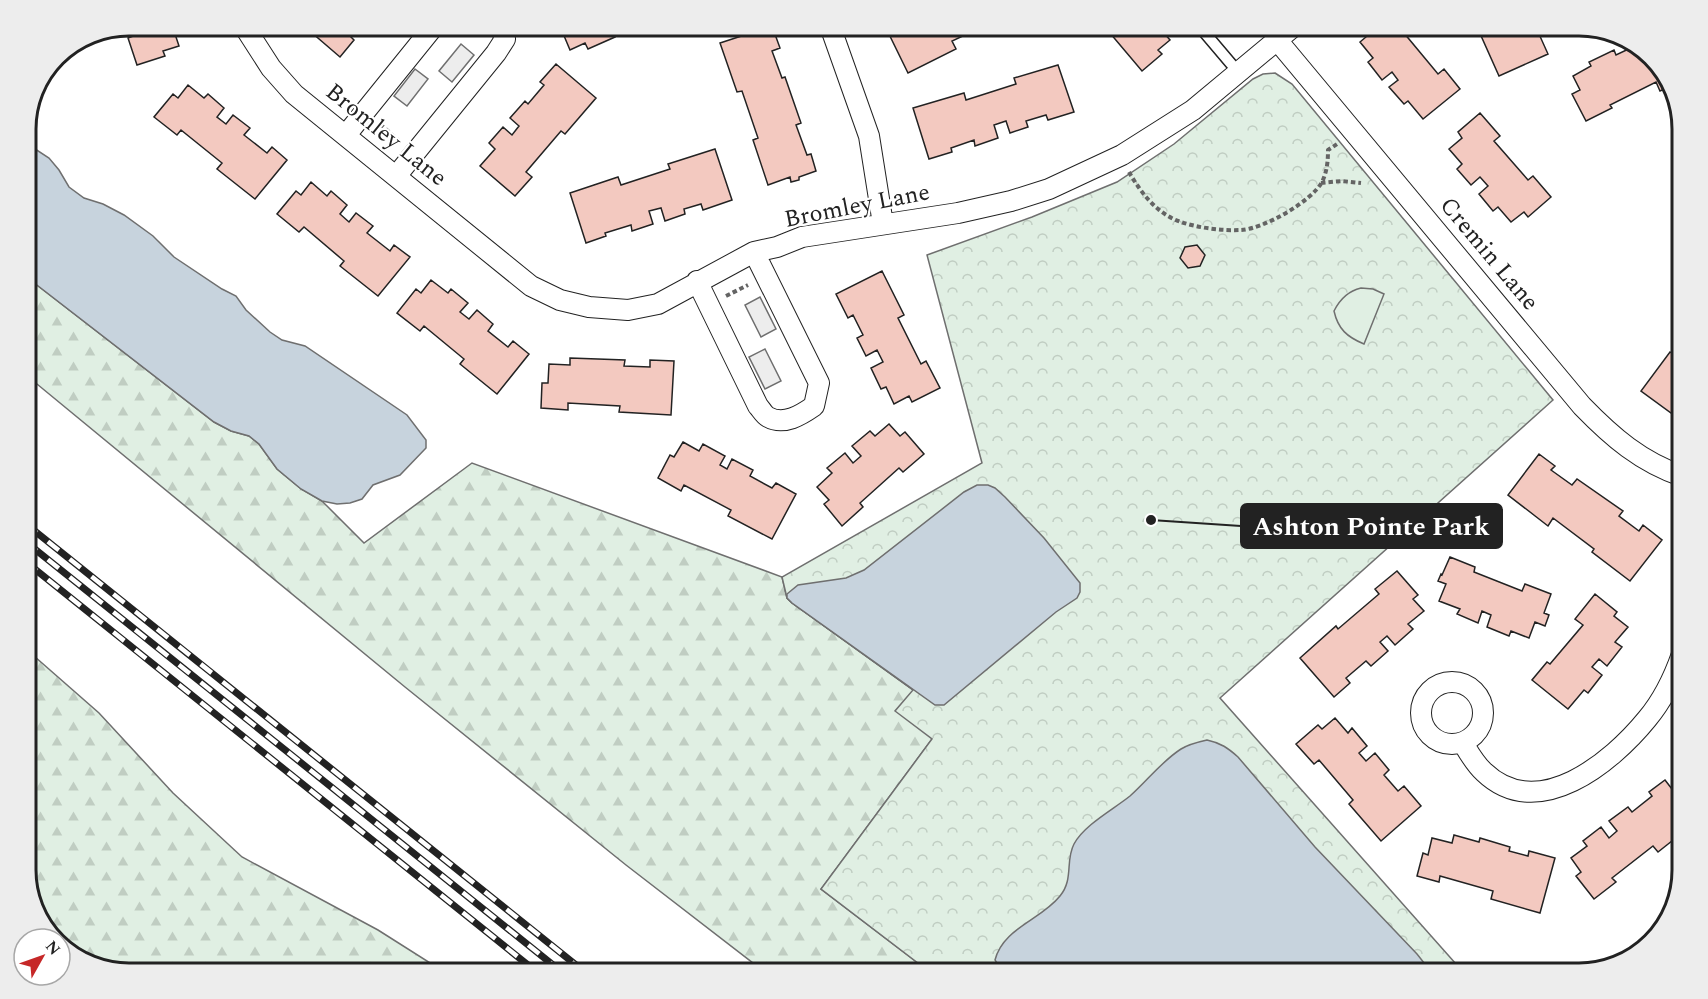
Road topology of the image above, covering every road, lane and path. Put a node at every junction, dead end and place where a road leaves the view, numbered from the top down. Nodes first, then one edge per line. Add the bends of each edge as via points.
1 (250, 36) edge
2 (426, 36) edge
3 (504, 36) edge
4 (834, 36) edge
5 (1207, 36) edge
6 (1282, 36) edge
7 (1277, 40) junction
8 (1238, 72) junction
9 (376, 121) dead end
10 (346, 135) junction
11 (1340, 141) dead end
12 (402, 143) dead end
13 (1119, 156) junction
14 (397, 176) junction
15 (1322, 183) junction
16 (1361, 183) dead end
17 (884, 224) junction
18 (754, 252) junction
19 (697, 281) junction
20 (752, 283) dead end
21 (720, 298) dead end
22 (1672, 471) edge
23 (1672, 677) edge
24 (1463, 743) dead end

1 - 10 street, Bromley Lane via 294,94
2 - 10 street
3 - 14 street via 496,53
4 - 17 street via 869,136
5 - 8 lane
6 - 7 street, Bromley Lane
7 - 8 street, Bromley Lane
7 - 22 street, Cremin Lane via 1582,406 1626,447
8 - 13 street, Bromley Lane via 1193,110
9 - 12 path
10 - 14 street, Bromley Lane
11 - 15 path via 1328,150
13 - 15 path via 1138,189 1160,211 1180,222 1208,228 1242,230 1267,224 1296,207
13 - 17 street, Bromley Lane via 1049,189 1011,201
14 - 19 street, Bromley Lane via 531,286 560,300 628,310 658,304
15 - 16 path
17 - 18 street, Bromley Lane via 802,237
18 - 19 street, Bromley Lane
18 - 19 street via 819,383 814,406 797,417 781,421 767,417 758,406
20 - 21 path
23 - 24 street via 1642,725 1624,745 1568,785 1521,792 1486,774

